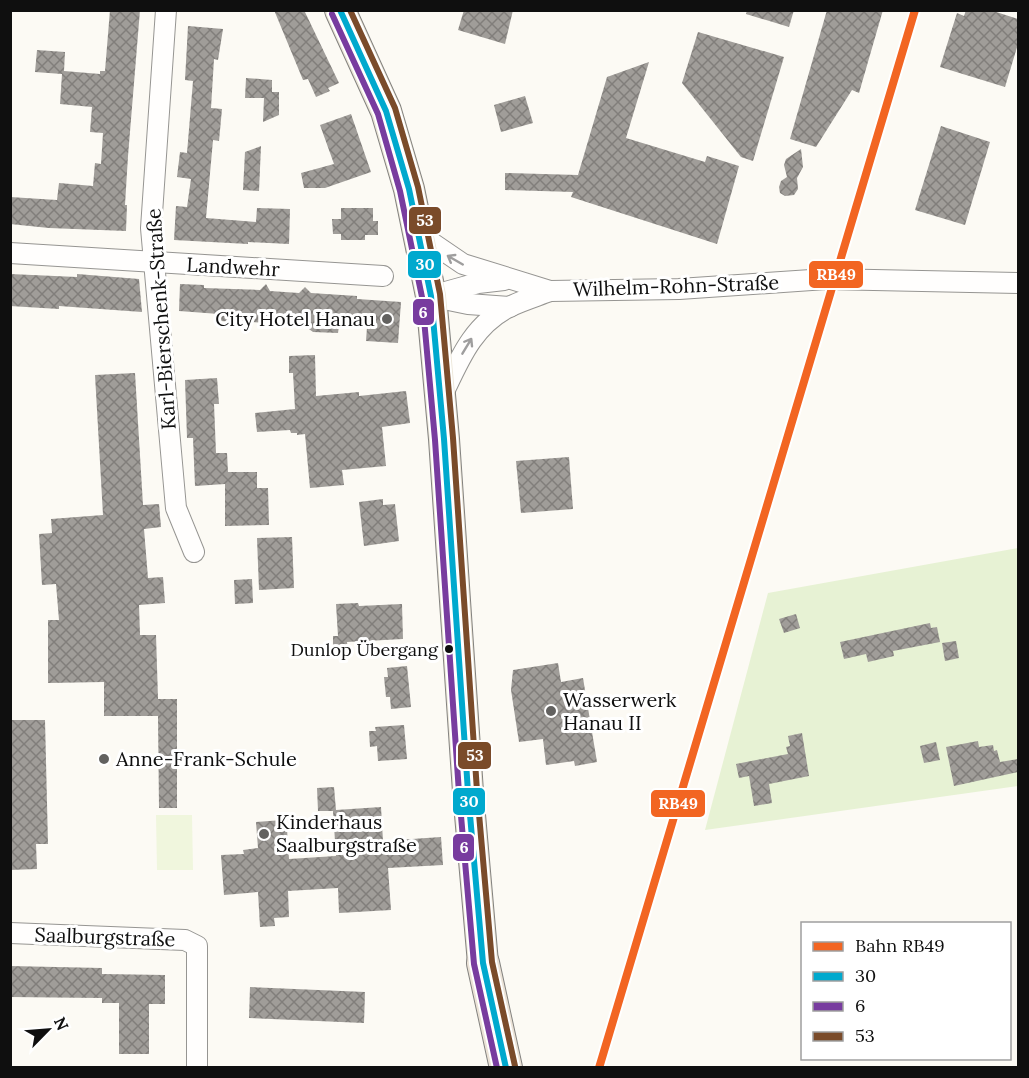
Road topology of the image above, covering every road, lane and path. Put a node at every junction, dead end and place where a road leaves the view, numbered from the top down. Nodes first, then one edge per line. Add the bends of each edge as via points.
1 (166, 10) edge
2 (340, 10) edge
3 (419, 234) junction
4 (10, 253) edge
5 (154, 262) junction
6 (383, 276) dead end
7 (513, 279) junction
8 (1018, 283) edge
9 (550, 291) junction
10 (431, 296) junction
11 (510, 307) junction
12 (441, 399) junction
13 (194, 552) dead end
14 (10, 933) edge
15 (483, 963) junction
16 (197, 1068) edge
17 (494, 1068) edge
18 (506, 1068) edge

1 - 5 street, Karl-Bierschenk-Straße via 151,206
2 - 3 main road via 386,111
7 -> 3 street, Wilhelm-Rohn-Straße via 463,264
3 - 10 main road
4 - 5 street, Landwehr
5 - 6 street, Landwehr
5 - 13 street, Karl-Bierschenk-Straße via 176,508
7 - 9 street, Wilhelm-Rohn-Straße
7 - 10 street, Wilhelm-Rohn-Straße via 478,283
8 - 9 street, Wilhelm-Rohn-Straße via 826,279 679,289
9 - 11 street, Wilhelm-Rohn-Straße
10 - 11 street, Wilhelm-Rohn-Straße
10 - 12 main road
12 -> 11 street, Wilhelm-Rohn-Straße via 473,336
12 - 15 main road
14 - 16 street, Saalburgstraße via 185,940 197,946
15 - 17 highway
15 - 18 highway

